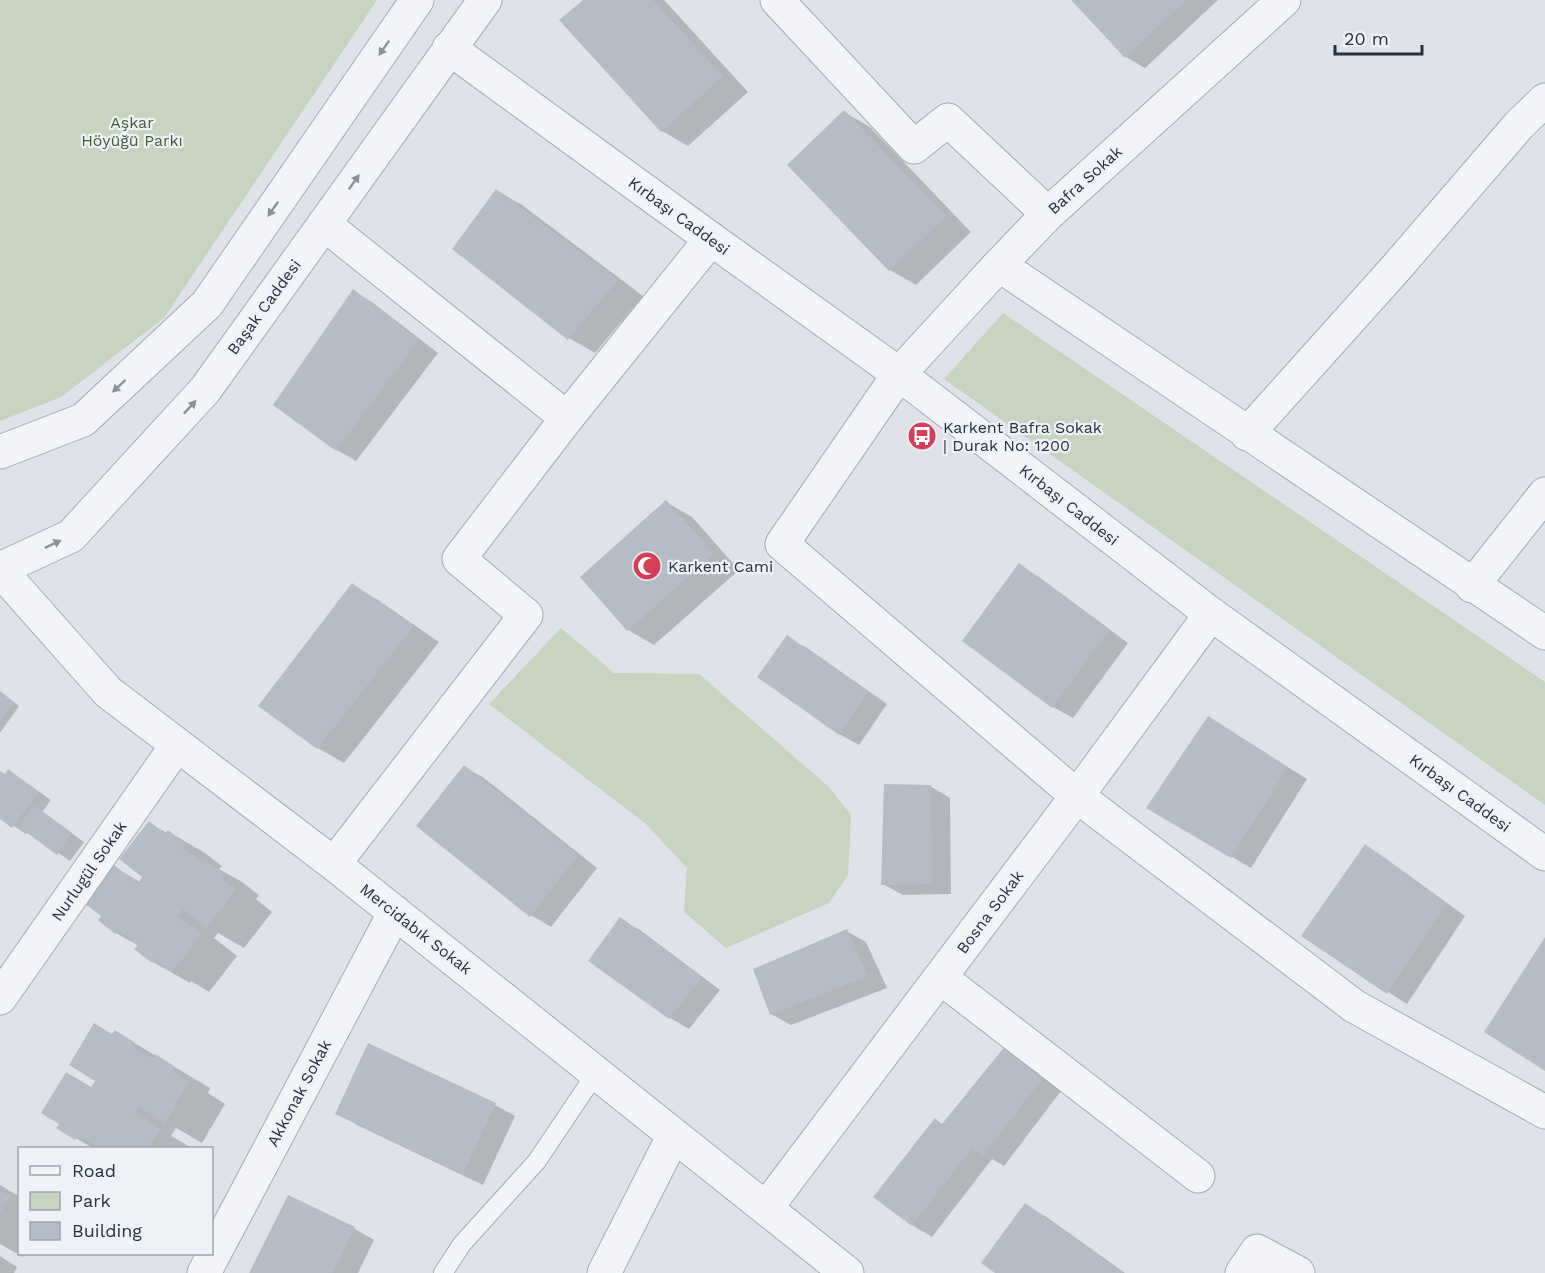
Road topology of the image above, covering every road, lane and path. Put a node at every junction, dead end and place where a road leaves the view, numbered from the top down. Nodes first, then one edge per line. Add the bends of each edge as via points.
1 (417, 0) edge
2 (485, 0) edge
3 (777, 0) edge
4 (1284, 0) edge
5 (449, 48) junction
6 (1545, 100) edge
7 (1048, 214) junction
8 (324, 224) junction
9 (711, 239) junction
10 (999, 265) junction
11 (899, 374) junction
12 (567, 418) junction
13 (1247, 434) junction
14 (0, 452) edge
15 (1545, 494) edge
16 (0, 569) edge
17 (1473, 586) junction
18 (1211, 614) junction
19 (1545, 633) edge
20 (177, 745) junction
21 (1077, 796) junction
22 (1545, 854) edge
23 (334, 864) junction
24 (394, 912) junction
25 (941, 978) junction
26 (0, 998) edge
27 (596, 1073) junction
28 (1545, 1112) edge
29 (674, 1135) junction
30 (1198, 1176) dead end
31 (766, 1208) junction
32 (204, 1273) edge
33 (443, 1273) edge
34 (604, 1273) edge
35 (847, 1273) edge
36 (1242, 1273) edge
37 (1298, 1273) edge

1 -> 14 street via 207,304 83,420
2 - 5 street, Başak Caddesi
3 - 7 street via 914,147 948,120
4 - 7 street, Bafra Sokak
8 -> 5 street, Başak Caddesi
5 - 9 street, Kırbaşı Caddesi
6 - 13 street via 1519,124
7 - 10 street, Bafra Sokak
8 - 12 street
16 -> 8 street, Başak Caddesi via 71,536 205,390
9 - 11 street, Kırbaşı Caddesi
9 - 12 street
10 - 11 street, Bafra Sokak
10 - 13 street
11 - 18 street, Kırbaşı Caddesi
11 - 21 street, Bafra Sokak via 782,544
12 - 23 street via 459,559 526,615
13 - 17 street
15 - 17 street
16 - 20 street, Mercidabık Sokak via 108,692
17 - 19 street
18 - 21 street, Bosna Sokak
18 - 22 street, Kırbaşı Caddesi
20 - 23 street, Mercidabık Sokak
20 - 26 street, Nurlugül Sokak
21 - 25 street, Bosna Sokak
21 - 28 street via 1354,1006
23 - 24 street, Mercidabık Sokak
24 - 27 street, Mercidabık Sokak
24 - 32 street, Akkonak Sokak
25 - 30 street
25 - 31 street, Bosna Sokak
27 - 29 street, Mercidabık Sokak
27 - 33 lane via 537,1161 462,1244
29 - 31 street, Mercidabık Sokak
29 - 34 street
31 - 35 street, Mercidabık Sokak
36 - 37 street via 1257,1251

